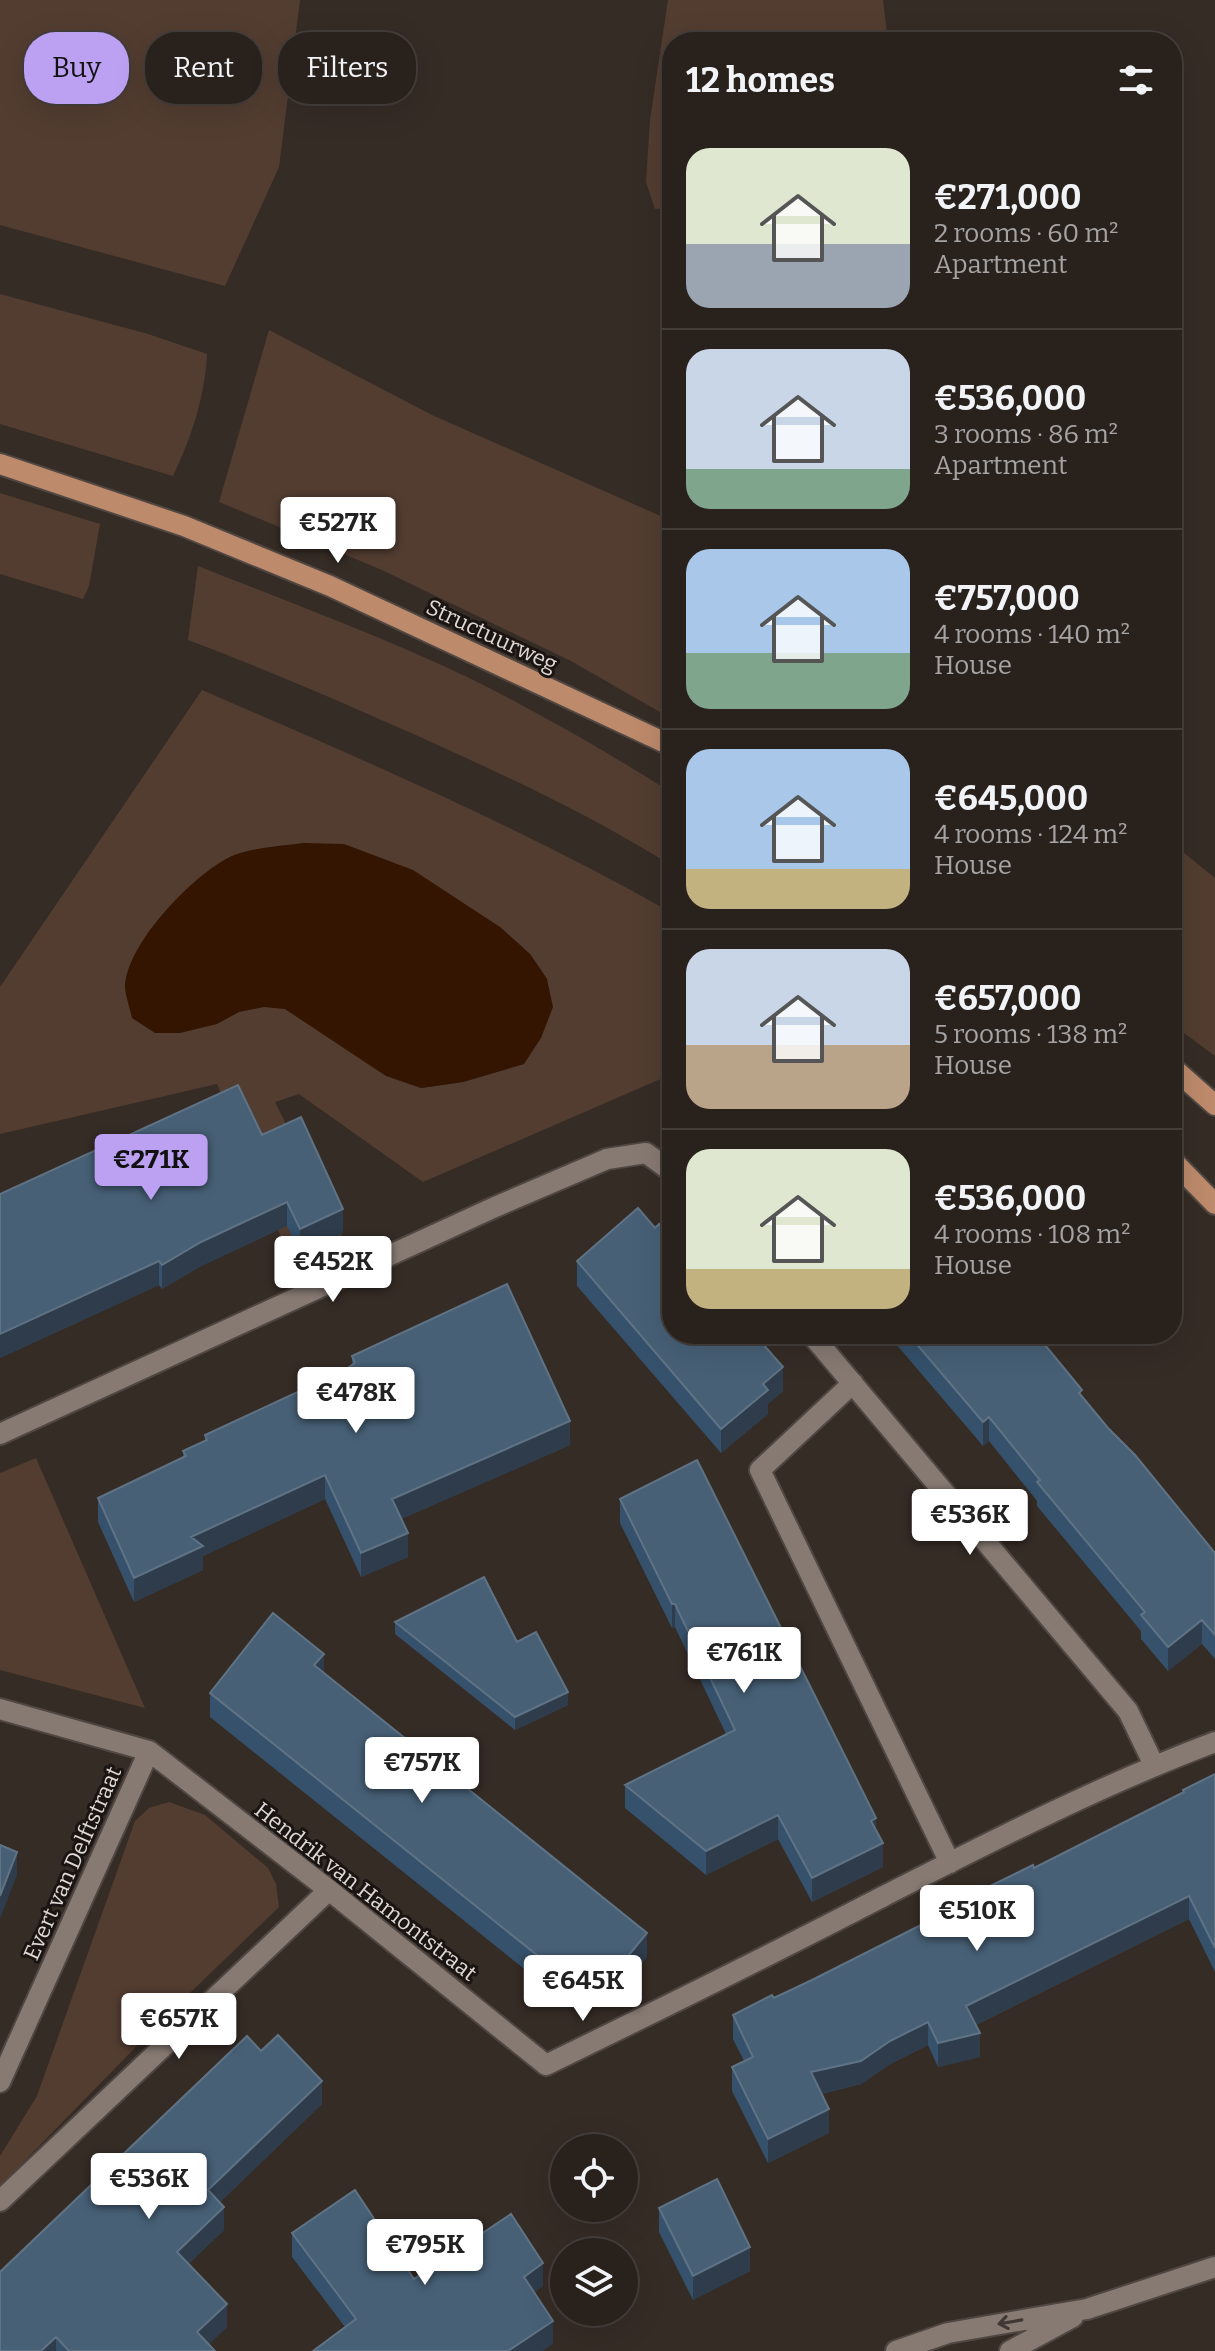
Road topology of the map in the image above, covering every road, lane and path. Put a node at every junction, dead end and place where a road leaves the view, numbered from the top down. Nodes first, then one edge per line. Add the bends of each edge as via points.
1 (0, 464) edge
2 (648, 735) junction
3 (662, 741) edge
4 (662, 745) edge
5 (1182, 1076) edge
6 (1215, 1105) edge
7 (662, 1165) edge
8 (1182, 1170) edge
9 (1215, 1204) edge
10 (820, 1344) edge
11 (853, 1383) junction
12 (0, 1434) edge
13 (0, 1709) edge
14 (1215, 1742) edge
15 (149, 1751) junction
16 (1154, 1765) junction
17 (950, 1863) junction
18 (329, 1890) junction
19 (0, 2082) edge
20 (0, 2201) edge
21 (1215, 2267) edge
22 (1087, 2309) junction
23 (896, 2351) edge
24 (1010, 2351) edge

1 - 2 main road, Structuurweg via 184,526 330,586
2 - 3 main road, Structuurweg
2 - 4 main road, Structuurweg
5 - 6 main road
7 - 12 street via 646,1153 607,1159
8 - 9 main road
10 - 11 street
11 - 16 street via 1128,1711
11 - 17 street via 760,1470
13 - 15 street, Hendrik van Hamontstraat
14 - 16 street, Hendrik van Hamontstraat
15 - 18 street, Hendrik van Hamontstraat
15 - 19 street, Evert van Delftstraat
16 - 17 street, Hendrik van Hamontstraat
17 - 18 street, Hendrik van Hamontstraat via 546,2065
18 - 20 street
21 - 22 street
22 -> 23 street via 948,2333
22 - 24 street

